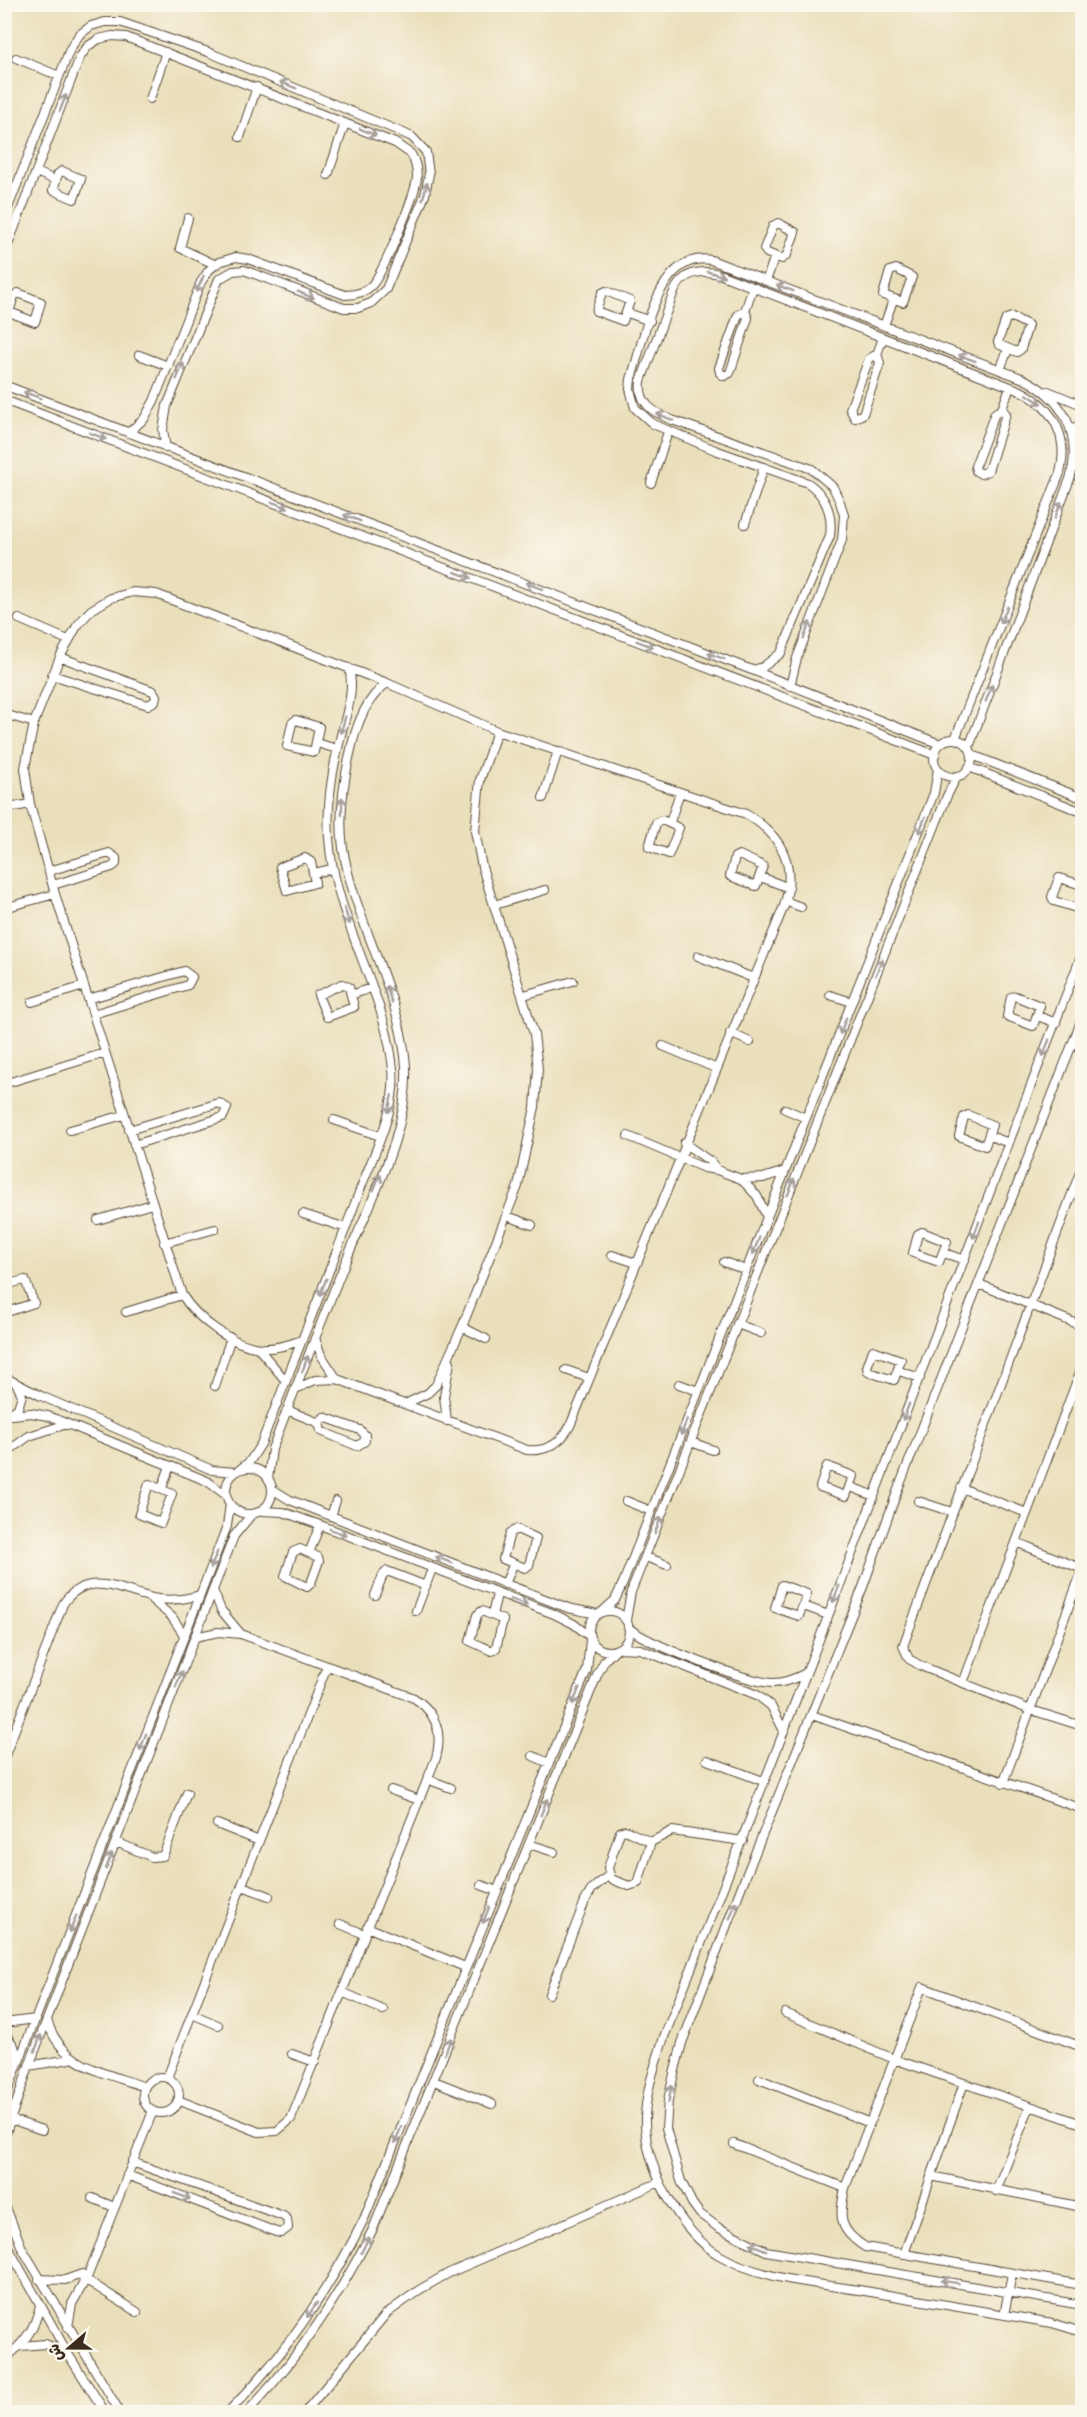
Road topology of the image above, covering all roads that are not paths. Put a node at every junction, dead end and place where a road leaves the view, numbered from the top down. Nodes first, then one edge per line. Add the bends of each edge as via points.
1 (166, 52) junction
2 (208, 52) junction
3 (16, 58) dead end
4 (203, 66) junction
5 (59, 76) junction
6 (257, 87) junction
7 (150, 99) dead end
8 (345, 123) junction
9 (39, 128) junction
10 (51, 132) junction
11 (240, 137) dead end
12 (36, 172) junction
13 (328, 175) dead end
14 (56, 180) dead end
15 (8, 199) edge
16 (4, 218) edge
17 (188, 218) dead end
18 (4, 255) edge
19 (775, 256) junction
20 (214, 264) junction
21 (766, 281) junction
22 (753, 287) junction
23 (661, 289) junction
24 (673, 294) junction
25 (8, 300) edge
26 (892, 300) junction
27 (745, 311) junction
28 (846, 311) junction
29 (628, 312) junction
30 (650, 321) junction
31 (842, 322) junction
32 (884, 326) junction
33 (883, 338) junction
34 (729, 342) junction
35 (739, 345) junction
36 (1008, 349) junction
37 (877, 354) junction
38 (139, 355) dead end
39 (168, 366) junction
40 (1000, 370) junction
41 (4, 385) edge
42 (160, 386) junction
43 (1038, 386) junction
44 (1010, 387) junction
45 (172, 391) junction
46 (4, 400) edge
47 (1083, 405) edge
48 (1002, 409) junction
49 (70, 410) junction
50 (1083, 420) edge
51 (65, 423) junction
52 (668, 432) junction
53 (128, 433) junction
54 (1073, 433) junction
55 (720, 437) junction
56 (985, 440) junction
57 (996, 444) junction
58 (166, 448) junction
59 (715, 450) junction
60 (764, 467) junction
61 (651, 483) dead end
62 (745, 524) dead end
63 (1013, 592) junction
64 (1026, 597) junction
65 (20, 619) dead end
66 (68, 640) junction
67 (60, 657) junction
68 (349, 668) junction
69 (752, 670) junction
70 (52, 675) junction
71 (387, 683) junction
72 (790, 686) junction
73 (4, 714) edge
74 (34, 723) junction
75 (497, 731) junction
76 (955, 739) junction
77 (317, 743) junction
78 (940, 744) junction
79 (337, 749) junction
80 (558, 751) junction
81 (970, 751) junction
82 (935, 755) junction
83 (969, 767) junction
84 (938, 769) junction
85 (957, 776) junction
86 (680, 792) junction
87 (543, 798) dead end
88 (1083, 798) edge
89 (30, 804) junction
90 (4, 809) edge
91 (1083, 812) edge
92 (670, 822) junction
93 (332, 869) junction
94 (49, 871) junction
95 (314, 873) junction
96 (761, 877) junction
97 (53, 885) junction
98 (1083, 885) edge
99 (789, 888) junction
100 (545, 890) dead end
101 (56, 894) junction
102 (1083, 900) edge
103 (785, 901) junction
104 (494, 905) junction
105 (801, 907) dead end
106 (4, 908) edge
107 (375, 949) junction
108 (360, 954) junction
109 (1083, 954) edge
110 (698, 956) dead end
111 (753, 978) junction
112 (158, 979) junction
113 (573, 981) dead end
114 (84, 986) junction
115 (371, 988) junction
116 (162, 993) junction
117 (830, 994) dead end
118 (351, 995) junction
119 (524, 995) junction
120 (88, 999) junction
121 (32, 1002) dead end
122 (852, 1002) junction
123 (93, 1014) junction
124 (1038, 1016) junction
125 (1083, 1019) edge
126 (1056, 1023) junction
127 (730, 1033) junction
128 (750, 1042) dead end
129 (663, 1046) dead end
130 (834, 1047) junction
131 (845, 1051) junction
132 (105, 1053) junction
133 (715, 1068) junction
134 (4, 1084) edge
135 (785, 1109) dead end
136 (191, 1111) junction
137 (124, 1115) junction
138 (806, 1118) junction
139 (334, 1120) dead end
140 (196, 1126) junction
141 (70, 1130) dead end
142 (129, 1130) junction
143 (380, 1136) junction
144 (628, 1136) dead end
145 (990, 1136) junction
146 (684, 1143) junction
147 (1009, 1143) junction
148 (134, 1145) junction
149 (678, 1157) junction
150 (1083, 1167) edge
151 (717, 1170) junction
152 (785, 1171) junction
153 (741, 1179) junction
154 (1080, 1181) edge
155 (152, 1204) junction
156 (303, 1214) dead end
157 (507, 1216) junction
158 (768, 1217) junction
159 (98, 1220) dead end
160 (532, 1225) dead end
161 (346, 1228) junction
162 (215, 1229) dead end
163 (164, 1243) junction
164 (944, 1253) junction
165 (612, 1255) dead end
166 (965, 1260) junction
167 (724, 1262) dead end
168 (636, 1263) junction
169 (746, 1270) junction
170 (979, 1284) junction
171 (4, 1285) edge
172 (182, 1295) junction
173 (1031, 1305) junction
174 (126, 1312) dead end
175 (4, 1313) edge
176 (737, 1324) junction
177 (1083, 1326) edge
178 (462, 1327) junction
179 (761, 1333) dead end
180 (231, 1337) junction
181 (315, 1337) junction
182 (486, 1339) dead end
183 (302, 1340) junction
184 (258, 1348) junction
185 (712, 1356) junction
186 (448, 1358) junction
187 (723, 1360) junction
188 (1083, 1367) edge
189 (566, 1370) dead end
190 (899, 1371) junction
191 (4, 1377) edge
192 (590, 1378) junction
193 (920, 1378) junction
194 (337, 1379) junction
195 (286, 1381) junction
196 (16, 1383) junction
197 (679, 1384) dead end
198 (215, 1386) dead end
199 (296, 1389) junction
200 (698, 1391) junction
201 (405, 1404) junction
202 (287, 1410) junction
203 (8, 1416) edge
204 (447, 1421) junction
205 (319, 1422) junction
206 (69, 1424) junction
207 (691, 1442) junction
208 (261, 1444) junction
209 (272, 1449) junction
210 (713, 1450) dead end
211 (4, 1454) edge
212 (170, 1466) junction
213 (237, 1471) junction
214 (268, 1479) junction
215 (851, 1487) junction
216 (162, 1488) junction
217 (961, 1488) junction
218 (272, 1489) junction
219 (226, 1495) junction
220 (874, 1496) junction
221 (336, 1501) dead end
222 (626, 1501) dead end
223 (918, 1501) dead end
224 (230, 1504) junction
225 (262, 1510) junction
226 (651, 1511) junction
227 (952, 1512) junction
228 (1027, 1513) junction
229 (252, 1514) junction
230 (331, 1516) junction
231 (320, 1525) junction
232 (223, 1536) junction
233 (233, 1539) junction
234 (1016, 1542) junction
235 (309, 1553) junction
236 (646, 1557) junction
237 (513, 1565) junction
238 (667, 1565) dead end
239 (432, 1569) junction
240 (1083, 1570) edge
241 (505, 1584) junction
242 (426, 1586) junction
243 (621, 1588) junction
244 (213, 1590) junction
245 (631, 1592) junction
246 (497, 1594) junction
247 (200, 1595) junction
248 (375, 1595) dead end
249 (149, 1597) junction
250 (804, 1606) junction
251 (417, 1611) dead end
252 (600, 1613) junction
253 (492, 1615) junction
254 (828, 1615) junction
255 (627, 1623) junction
256 (241, 1634) junction
257 (184, 1635) junction
258 (195, 1637) junction
259 (590, 1638) junction
260 (618, 1649) junction
261 (327, 1666) junction
262 (804, 1674) junction
263 (963, 1683) junction
264 (1028, 1709) junction
265 (812, 1715) junction
266 (1083, 1726) edge
267 (783, 1729) junction
268 (533, 1756) dead end
269 (4, 1758) edge
270 (707, 1760) dead end
271 (549, 1763) junction
272 (427, 1779) junction
273 (763, 1781) junction
274 (1003, 1783) junction
275 (451, 1788) dead end
276 (391, 1790) dead end
277 (187, 1793) dead end
278 (418, 1800) junction
279 (1083, 1809) edge
280 (217, 1824) dead end
281 (259, 1841) junction
282 (743, 1841) junction
283 (116, 1842) junction
284 (651, 1842) junction
285 (529, 1844) junction
286 (554, 1852) dead end
287 (609, 1875) junction
288 (481, 1885) dead end
289 (242, 1886) junction
290 (497, 1891) junction
291 (269, 1896) dead end
292 (340, 1924) dead end
293 (366, 1930) junction
294 (465, 1967) junction
295 (48, 1986) junction
296 (59, 1990) junction
297 (342, 1992) junction
298 (549, 1994) dead end
299 (383, 2010) dead end
300 (785, 2013) dead end
301 (192, 2014) junction
302 (36, 2019) junction
303 (47, 2020) junction
304 (4, 2023) edge
305 (218, 2025) dead end
306 (4, 2032) edge
307 (1083, 2047) edge
308 (292, 2054) dead end
309 (70, 2059) junction
310 (894, 2059) junction
311 (19, 2062) junction
312 (315, 2062) junction
313 (29, 2066) junction
314 (167, 2078) junction
315 (759, 2079) dead end
316 (434, 2081) junction
317 (964, 2083) junction
318 (145, 2088) junction
319 (4, 2100) edge
320 (178, 2100) junction
321 (411, 2103) junction
322 (492, 2104) dead end
323 (1030, 2106) junction
324 (423, 2108) junction
325 (153, 2111) junction
326 (10, 2119) junction
327 (870, 2123) junction
328 (1083, 2124) edge
329 (42, 2130) dead end
330 (4, 2138) edge
331 (734, 2144) dead end
332 (132, 2162) junction
333 (127, 2175) junction
334 (931, 2176) junction
335 (660, 2182) junction
336 (845, 2188) junction
337 (996, 2191) junction
338 (92, 2198) dead end
339 (4, 2203) edge
340 (1083, 2207) edge
341 (114, 2208) junction
342 (4, 2240) edge
343 (904, 2254) junction
344 (8, 2257) edge
345 (1012, 2274) junction
346 (83, 2278) junction
347 (39, 2279) junction
348 (1083, 2285) edge
349 (1008, 2291) junction
350 (40, 2305) junction
351 (1083, 2305) edge
352 (137, 2312) dead end
353 (1004, 2315) junction
354 (68, 2328) junction
355 (1083, 2332) edge
356 (21, 2346) junction
357 (68, 2354) junction
358 (4, 2359) edge
359 (105, 2412) edge
360 (120, 2412) edge
361 (228, 2412) edge
362 (247, 2412) edge
363 (305, 2412) edge

1 - 4 street
1 - 7 street
10 -> 1 street via 80,57 93,42 119,36
2 - 4 street
2 - 5 street via 120,22 105,22 79,35
45 -> 2 street via 216,284 227,273 249,272 344,308 358,308 377,300 390,283 425,195 429,174 426,152 412,137
3 - 5 street
4 - 6 street
5 - 9 street
6 - 8 street
6 - 11 street
8 - 13 street
8 -> 20 street via 404,147 416,169 413,192 374,283 364,291 345,295 248,259 229,258
9 - 10 street
9 - 15 street
10 - 12 street
12 - 14 street
12 - 18 street
15 - 16 street
17 - 20 street via 180,248
19 - 19 street via 786,257 795,232 777,223 764,249
19 - 21 street
20 -> 39 street via 201,282
21 - 23 street via 703,258 677,267
28 -> 21 street
24 -> 22 street via 687,275 703,270
22 - 27 street
22 - 31 street
23 - 24 street
23 - 30 street
55 -> 24 street via 658,414 641,396 641,381
25 - 25 street via 11,314 35,322 41,306 39,300 18,293
26 - 26 street via 904,301 911,274 890,271 883,293
26 - 32 street
27 - 34 street via 740,312
27 - 35 street via 748,318
28 - 31 street
28 - 32 street
29 - 29 street via 629,300 606,291 596,308 597,313 621,322
29 - 30 street
30 - 52 street via 630,389 642,417
31 - 33 street
40 -> 32 street
33 - 37 street
33 - 44 street
34 - 35 street
34 - 35 street via 719,371 724,376 730,373
36 - 36 street via 1020,350 1027,322 1006,319 998,342
36 - 40 street
37 - 37 street via 869,359 850,409 855,418 863,414 880,363
38 - 39 street
39 - 42 street
40 - 43 street
49 -> 41 street
42 - 45 street
42 - 53 street via 144,419
43 - 47 street
43 - 54 street via 1059,406
44 - 48 street
44 -> 63 street via 1045,406 1060,432 1063,447 1060,473
45 - 58 street via 164,418
46 - 51 street
48 - 56 street via 997,410
48 - 57 street via 1006,414
49 - 51 street
49 - 53 street
50 - 54 street
51 -> 82 street
52 - 59 street
52 - 61 street
53 - 58 street
64 -> 54 street via 1071,476
55 - 59 street
72 -> 55 street via 842,540 840,502 833,487 812,469
56 - 57 street
56 - 57 street via 975,469 981,474 988,471
69 -> 58 street
59 - 60 street
60 - 62 street
60 - 69 street via 795,477 815,489 828,507 831,527 787,644 773,662
63 - 64 street
63 -> 76 street
81 -> 64 street
65 - 66 street
66 - 67 street
66 - 68 street via 100,603 122,594 145,592
67 - 70 street
67 - 70 street via 153,691 155,701 148,705
68 - 71 street
68 -> 79 street via 351,698
69 - 72 street
70 - 74 street
71 - 75 street
107 -> 71 street via 346,860 342,798 363,712
72 - 78 street
73 - 74 street
74 - 89 street via 25,762
75 - 80 street
75 - 104 street via 480,780 475,819 479,855
76 - 78 street
76 - 81 street
77 - 77 street via 317,726 292,722 286,742 289,747 312,753
77 - 79 street
78 - 82 street
79 - 93 street via 328,826
80 - 86 street
80 - 87 street
81 - 83 street
81 - 88 street
82 - 84 street
83 - 85 street
83 - 91 street
84 - 85 street
84 -> 122 street via 934,793
131 -> 85 street
86 - 92 street
86 - 99 street via 746,814 768,830 790,870
89 - 90 street
89 - 94 street
92 - 92 street via 657,821 650,848 671,853 679,828
93 - 95 street
93 -> 108 street
94 - 97 street
94 - 97 street via 109,854 116,858 112,867
95 - 95 street via 307,858 280,869 284,888 289,891 314,884
96 - 96 street via 762,864 735,857 731,878 754,886
96 - 99 street
97 - 101 street
98 - 102 street via 1059,878 1052,895 1054,901 1076,909
99 - 103 street
100 - 104 street
101 - 106 street
101 - 114 street
103 - 105 street
103 - 111 street
104 - 119 street
107 - 108 street
181 -> 107 street via 390,1149 406,1088 403,1043
108 - 115 street
109 - 126 street
110 - 111 street
111 - 127 street
112 - 116 street
112 - 116 street via 184,971 192,977 188,985
112 - 120 street
113 - 119 street
114 - 120 street
114 - 121 street
115 - 118 street
115 -> 143 street via 393,1069 390,1107
116 - 123 street
117 - 122 street
118 - 118 street via 344,983 320,992 324,1015 330,1018 353,1009
119 - 157 street via 537,1051 537,1096 528,1148
120 - 123 street
122 -> 130 street
123 - 132 street
124 - 124 street via 1039,1004 1011,997 1006,1013 1009,1019 1031,1026
124 - 126 street
125 - 170 street
126 -> 147 street
127 - 128 street
127 - 133 street
129 - 133 street
130 - 131 street
130 - 138 street
176 -> 131 street
132 - 134 street
132 - 137 street
133 - 146 street
135 - 138 street
136 - 140 street
136 - 140 street via 219,1103 227,1108 223,1117
136 - 142 street
137 - 141 street
137 - 142 street
138 - 152 street
139 - 143 street
140 - 148 street
142 - 148 street
143 - 161 street
144 - 149 street
145 - 145 street via 991,1124 964,1117 958,1133 961,1138 983,1146
145 - 147 street
146 - 149 street
146 - 151 street via 711,1161
147 -> 166 street
148 - 155 street
149 - 151 street
149 - 168 street
150 - 154 street
151 - 153 street
152 - 153 street via 764,1178
152 - 158 street
153 - 158 street
154 - 173 street
155 - 159 street
155 - 163 street
156 - 161 street
157 - 160 street
157 - 178 street
158 -> 169 street
161 -> 183 street
162 - 163 street
163 - 172 street
164 - 164 street via 945,1241 918,1234 915,1255 938,1263
164 - 166 street
165 - 168 street
166 - 193 street
167 - 169 street
168 - 192 street
169 - 185 street
170 - 173 street
170 - 265 street
171 - 175 street via 25,1280 33,1303
172 - 174 street
172 - 180 street via 198,1317
173 - 177 street
173 - 217 street
176 - 179 street
176 - 187 street
178 - 182 street
178 - 186 street
180 - 184 street
180 - 198 street
181 - 194 street via 321,1355
199 -> 181 street
183 - 184 street
183 - 195 street
184 - 195 street
185 - 187 street
185 - 200 street
186 - 201 street via 433,1389
186 - 204 street via 444,1396
187 - 207 street
188 - 228 street
189 - 192 street
190 - 190 street via 900,1358 872,1352 868,1372 892,1380
190 - 193 street
191 - 196 street
192 - 204 street via 567,1432 547,1448 527,1450
193 -> 220 street
194 - 199 street via 315,1380
194 - 201 street
195 - 208 street
196 - 203 street via 22,1400
196 - 213 street via 212,1470
197 - 200 street
199 - 202 street
200 -> 226 street
201 - 204 street
202 - 205 street
202 - 209 street
203 - 206 street via 40,1414
205 - 205 street via 321,1431 354,1445 365,1441 360,1430 329,1417
206 - 211 street via 39,1432
206 - 212 street
207 - 210 street
236 -> 207 street
208 - 209 street
208 - 213 street via 250,1461
209 - 214 street
212 - 216 street
212 - 219 street via 207,1481
213 - 214 street via 255,1469
213 - 219 street via 226,1485
214 - 218 street
215 - 215 street via 844,1496 822,1489 826,1467 852,1474
215 - 220 street
216 - 216 street via 147,1486 138,1512 158,1524 164,1521 172,1496
217 - 227 street
217 - 228 street
218 - 225 street
218 - 230 street
219 - 224 street
220 -> 254 street
221 - 230 street
222 - 226 street
223 - 227 street
224 - 229 street via 237,1511
224 - 232 street
225 - 229 street
225 - 231 street
226 - 243 street
227 - 263 street via 903,1646 909,1659
228 - 234 street
229 - 233 street
241 -> 230 street
231 - 235 street
231 -> 239 street
232 - 233 street
232 -> 247 street
233 - 244 street
234 - 240 street
234 - 263 street
235 - 235 street via 294,1550 285,1574 287,1579 310,1585 319,1561
236 - 238 street
236 - 245 street
237 - 237 street via 528,1567 536,1542 535,1537 517,1529 511,1531 503,1559
237 - 241 street
239 - 242 street
239 - 246 street
240 - 264 street
241 - 252 street via 568,1608
242 - 248 street via 387,1571
242 - 251 street
243 - 245 street
243 - 252 street
244 - 256 street via 221,1610
244 - 258 street
245 - 255 street
246 - 253 street
246 -> 259 street via 564,1619
247 - 249 street via 175,1600
247 - 257 street
249 - 257 street via 172,1617
249 - 269 street via 96,1583 67,1598
250 - 250 street via 798,1617 776,1609 774,1604 782,1585 806,1592
250 - 254 street
252 - 255 street via 616,1612
252 - 259 street via 589,1626
253 - 253 street via 478,1613 470,1640 490,1651 496,1648 504,1622
254 - 262 street
255 - 260 street via 628,1636
255 - 262 street via 645,1639 759,1681 782,1682
256 - 258 street via 218,1632
256 - 261 street
257 -> 295 street
283 -> 258 street
259 - 260 street via 601,1650
259 -> 271 street via 587,1670
260 - 267 street via 640,1649 757,1695 776,1713
285 -> 260 street via 601,1666
261 - 272 street via 407,1695 427,1707 439,1735
261 - 281 street
262 - 267 street
263 - 264 street
264 - 266 street
264 - 274 street
265 - 274 street
349 -> 265 street via 766,2251 734,2237 700,2214 671,2153 666,2128 668,2100 682,2043
267 - 273 street
268 - 271 street
270 - 273 street
271 - 290 street
272 - 275 street
272 - 278 street
273 - 282 street
274 - 279 street
276 - 278 street
277 - 283 street via 163,1856 152,1857
278 - 293 street
280 - 281 street
281 - 289 street
282 - 284 street via 672,1831
282 - 335 street via 654,2069 645,2121 649,2151
296 -> 283 street
284 - 287 street via 638,1883 629,1886
284 - 287 street via 622,1831
285 - 286 street
316 -> 285 street
287 - 298 street via 585,1901
288 - 290 street
289 - 291 street
289 - 301 street
290 -> 294 street
292 - 293 street
293 - 294 street
293 - 297 street
294 - 321 street
295 - 296 street
295 - 302 street
296 - 303 street
297 - 299 street
297 - 312 street
300 - 310 street
301 - 305 street
301 - 314 street
302 - 304 street
302 - 311 street
303 - 309 street
313 -> 303 street
306 - 311 street
307 - 310 street via 921,1987
308 - 312 street
309 - 313 street
309 - 318 street
310 - 317 street
310 - 327 street
311 - 319 street
312 - 320 street via 291,2119 277,2131 259,2133
313 - 326 street
314 - 318 street via 154,2078
314 - 320 street via 177,2087
315 - 327 street
316 - 322 street
316 - 324 street
317 - 323 street
317 - 334 street
318 - 325 street via 144,2101
320 - 325 street via 170,2110
321 - 324 street
321 -> 361 street via 364,2219 336,2271 287,2345
323 - 328 street
323 - 337 street
362 -> 324 street via 299,2353 342,2287 373,2229
325 - 332 street
326 - 329 street
326 - 330 street
327 - 336 street
331 - 336 street
332 - 333 street
333 -> 332 street via 276,2232 288,2228 283,2216
333 - 341 street
334 - 337 street
334 - 343 street
335 - 353 street via 699,2240 737,2264 816,2283
335 - 363 street via 449,2273 419,2290 386,2314
336 - 343 street via 841,2215 852,2239 865,2247
337 - 340 street
338 - 341 street
339 - 347 street via 16,2237
341 - 346 street
342 - 344 street
343 - 345 street
344 - 350 street
345 - 348 street
345 - 349 street
346 - 347 street
346 - 352 street
346 - 354 street via 72,2304
347 - 354 street
349 - 351 street
349 - 353 street
350 - 356 street
350 - 357 street
353 - 355 street
354 - 360 street
356 - 357 street via 45,2344
356 - 358 street
357 - 359 street

